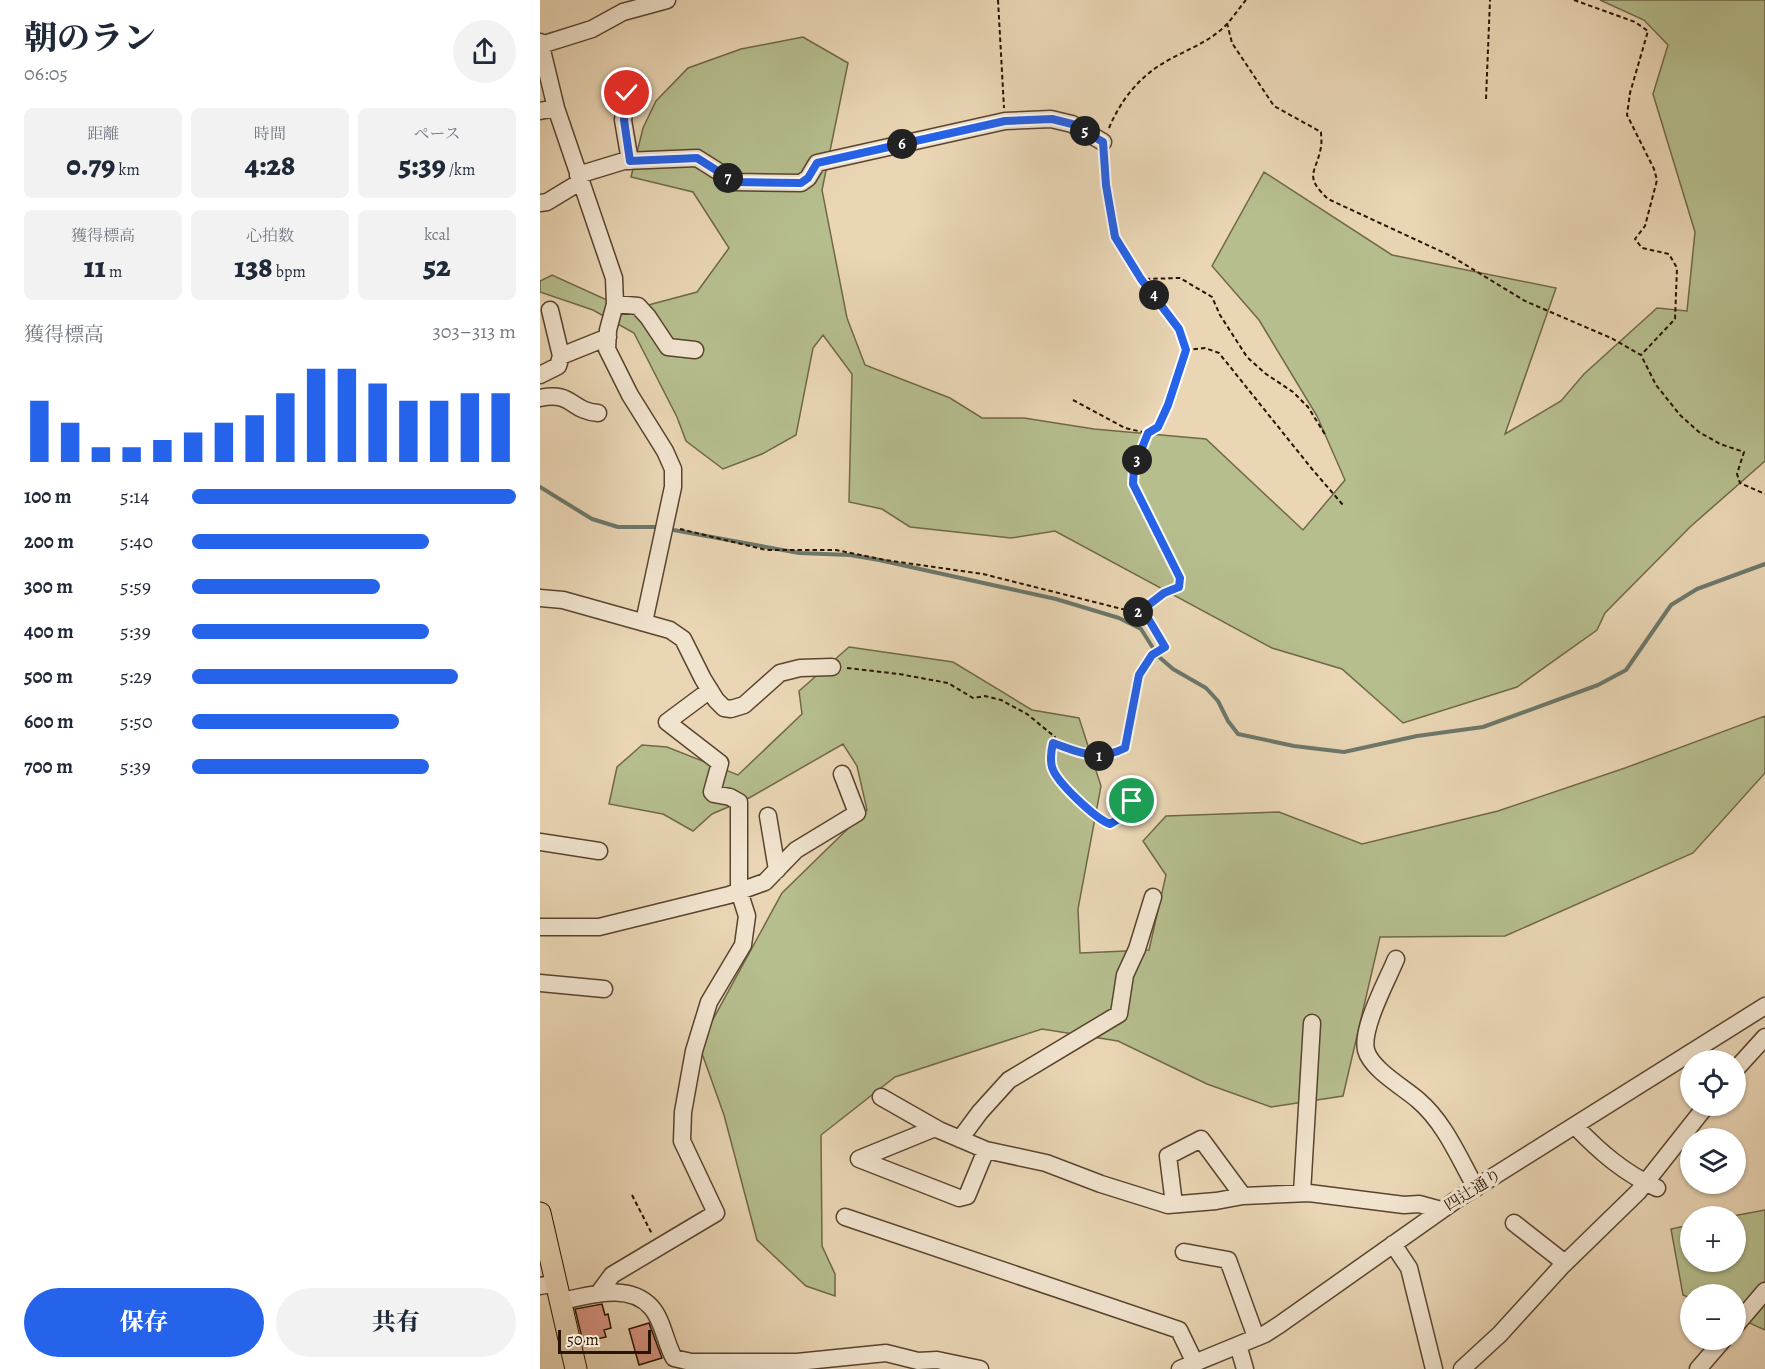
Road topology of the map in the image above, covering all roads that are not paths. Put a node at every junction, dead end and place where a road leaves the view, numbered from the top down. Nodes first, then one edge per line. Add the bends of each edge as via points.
1 (667, 0) edge
2 (647, 3) edge
3 (541, 44) edge
4 (627, 93) dead end
5 (548, 110) edge
6 (1103, 142) road end
7 (630, 161) junction
8 (579, 178) junction
9 (540, 203) edge
10 (615, 304) junction
11 (550, 310) dead end
12 (608, 337) junction
13 (695, 350) dead end
14 (561, 356) junction
15 (540, 375) edge
16 (540, 398) edge
17 (598, 413) dead end
18 (540, 598) edge
19 (644, 622) junction
20 (832, 667) road end
21 (710, 690) junction
22 (842, 774) dead end
23 (768, 816) dead end
24 (540, 842) edge
25 (599, 851) dead end
26 (777, 870) junction
27 (739, 891) junction
28 (1153, 897) dead end
29 (540, 927) edge
30 (1396, 959) dead end
31 (540, 983) edge
32 (604, 989) dead end
33 (1765, 1006) edge
34 (1312, 1023) dead end
35 (1765, 1037) edge
36 (1746, 1059) edge
37 (880, 1097) dead end
38 (1699, 1116) edge
39 (1575, 1126) junction
40 (935, 1128) junction
41 (960, 1138) junction
42 (986, 1150) junction
43 (1651, 1185) junction
44 (1476, 1188) junction
45 (1302, 1194) junction
46 (1243, 1196) junction
47 (1174, 1204) junction
48 (1441, 1210) junction
49 (540, 1213) edge
50 (845, 1217) dead end
51 (1514, 1223) dead end
52 (1393, 1244) junction
53 (1184, 1252) dead end
54 (1565, 1263) junction
55 (553, 1290) edge
56 (598, 1294) junction
57 (1761, 1300) edge
58 (1746, 1315) edge
59 (1257, 1337) junction
60 (1238, 1345) junction
61 (1714, 1350) edge
62 (920, 1365) edge
63 (722, 1366) edge
64 (772, 1366) edge
65 (1187, 1366) edge
66 (576, 1369) edge
67 (980, 1369) edge
68 (1245, 1369) edge
69 (1434, 1369) edge
70 (1462, 1369) edge
71 (1698, 1369) edge

1 - 2 street
2 - 3 street via 592,29
3 - 5 street
4 - 7 street via 624,120
5 - 8 street
6 - 7 street via 1072,124 1052,119 1005,121 817,163 801,183 735,182 697,158
7 - 8 street
8 - 9 street
8 - 10 street via 615,278
10 - 12 street
10 - 13 street via 638,306 668,347
11 - 14 street
12 - 14 street
12 - 19 street via 607,349 673,469 674,487
14 - 15 street via 558,366
16 - 17 street via 564,397 586,412
18 - 19 street via 563,600
19 - 21 street via 670,630 683,639
20 - 21 street via 780,673 744,705 731,709 724,708
21 - 27 street via 667,722 720,763 712,792 739,802
22 - 26 street via 857,813 796,850
23 - 26 street
24 - 25 street
26 - 27 street via 765,882
27 - 29 street via 599,927
27 - 56 street via 747,916 743,945 709,1002 694,1051 683,1112 682,1142 716,1213 612,1275
28 - 41 street via 1125,975 1119,1014 1009,1080
30 - 44 street via 1365,1032 1366,1051 1374,1066 1437,1119
31 - 32 street
33 - 39 street, 四辻通り
34 - 45 street
35 - 36 street
37 - 40 street
38 - 43 street
39 - 43 street via 1606,1157
39 - 44 street, 四辻通り
40 - 41 street
40 - 42 street via 859,1159 959,1198 967,1196
41 - 42 street
42 - 47 street via 1046,1163
43 - 54 street via 1638,1192
44 - 48 street, 四辻通り
45 - 46 street
45 - 48 street via 1419,1204
46 - 47 street
46 - 47 street via 1201,1139 1168,1156
48 - 52 street, 四辻通り
49 - 55 main road
50 - 65 street via 1179,1330
51 - 54 street
52 - 59 street, 四辻通り
52 - 69 street via 1409,1268
53 - 59 street via 1228,1260
54 - 70 street
55 - 56 street
55 - 66 main road
56 - 63 street via 634,1294 651,1307 674,1358
57 - 58 street
59 - 60 street, 四辻通り
60 - 65 street, 四辻通り
60 - 68 street
61 - 71 street
62 - 64 street via 886,1353
62 - 67 street via 937,1360
63 - 64 street

